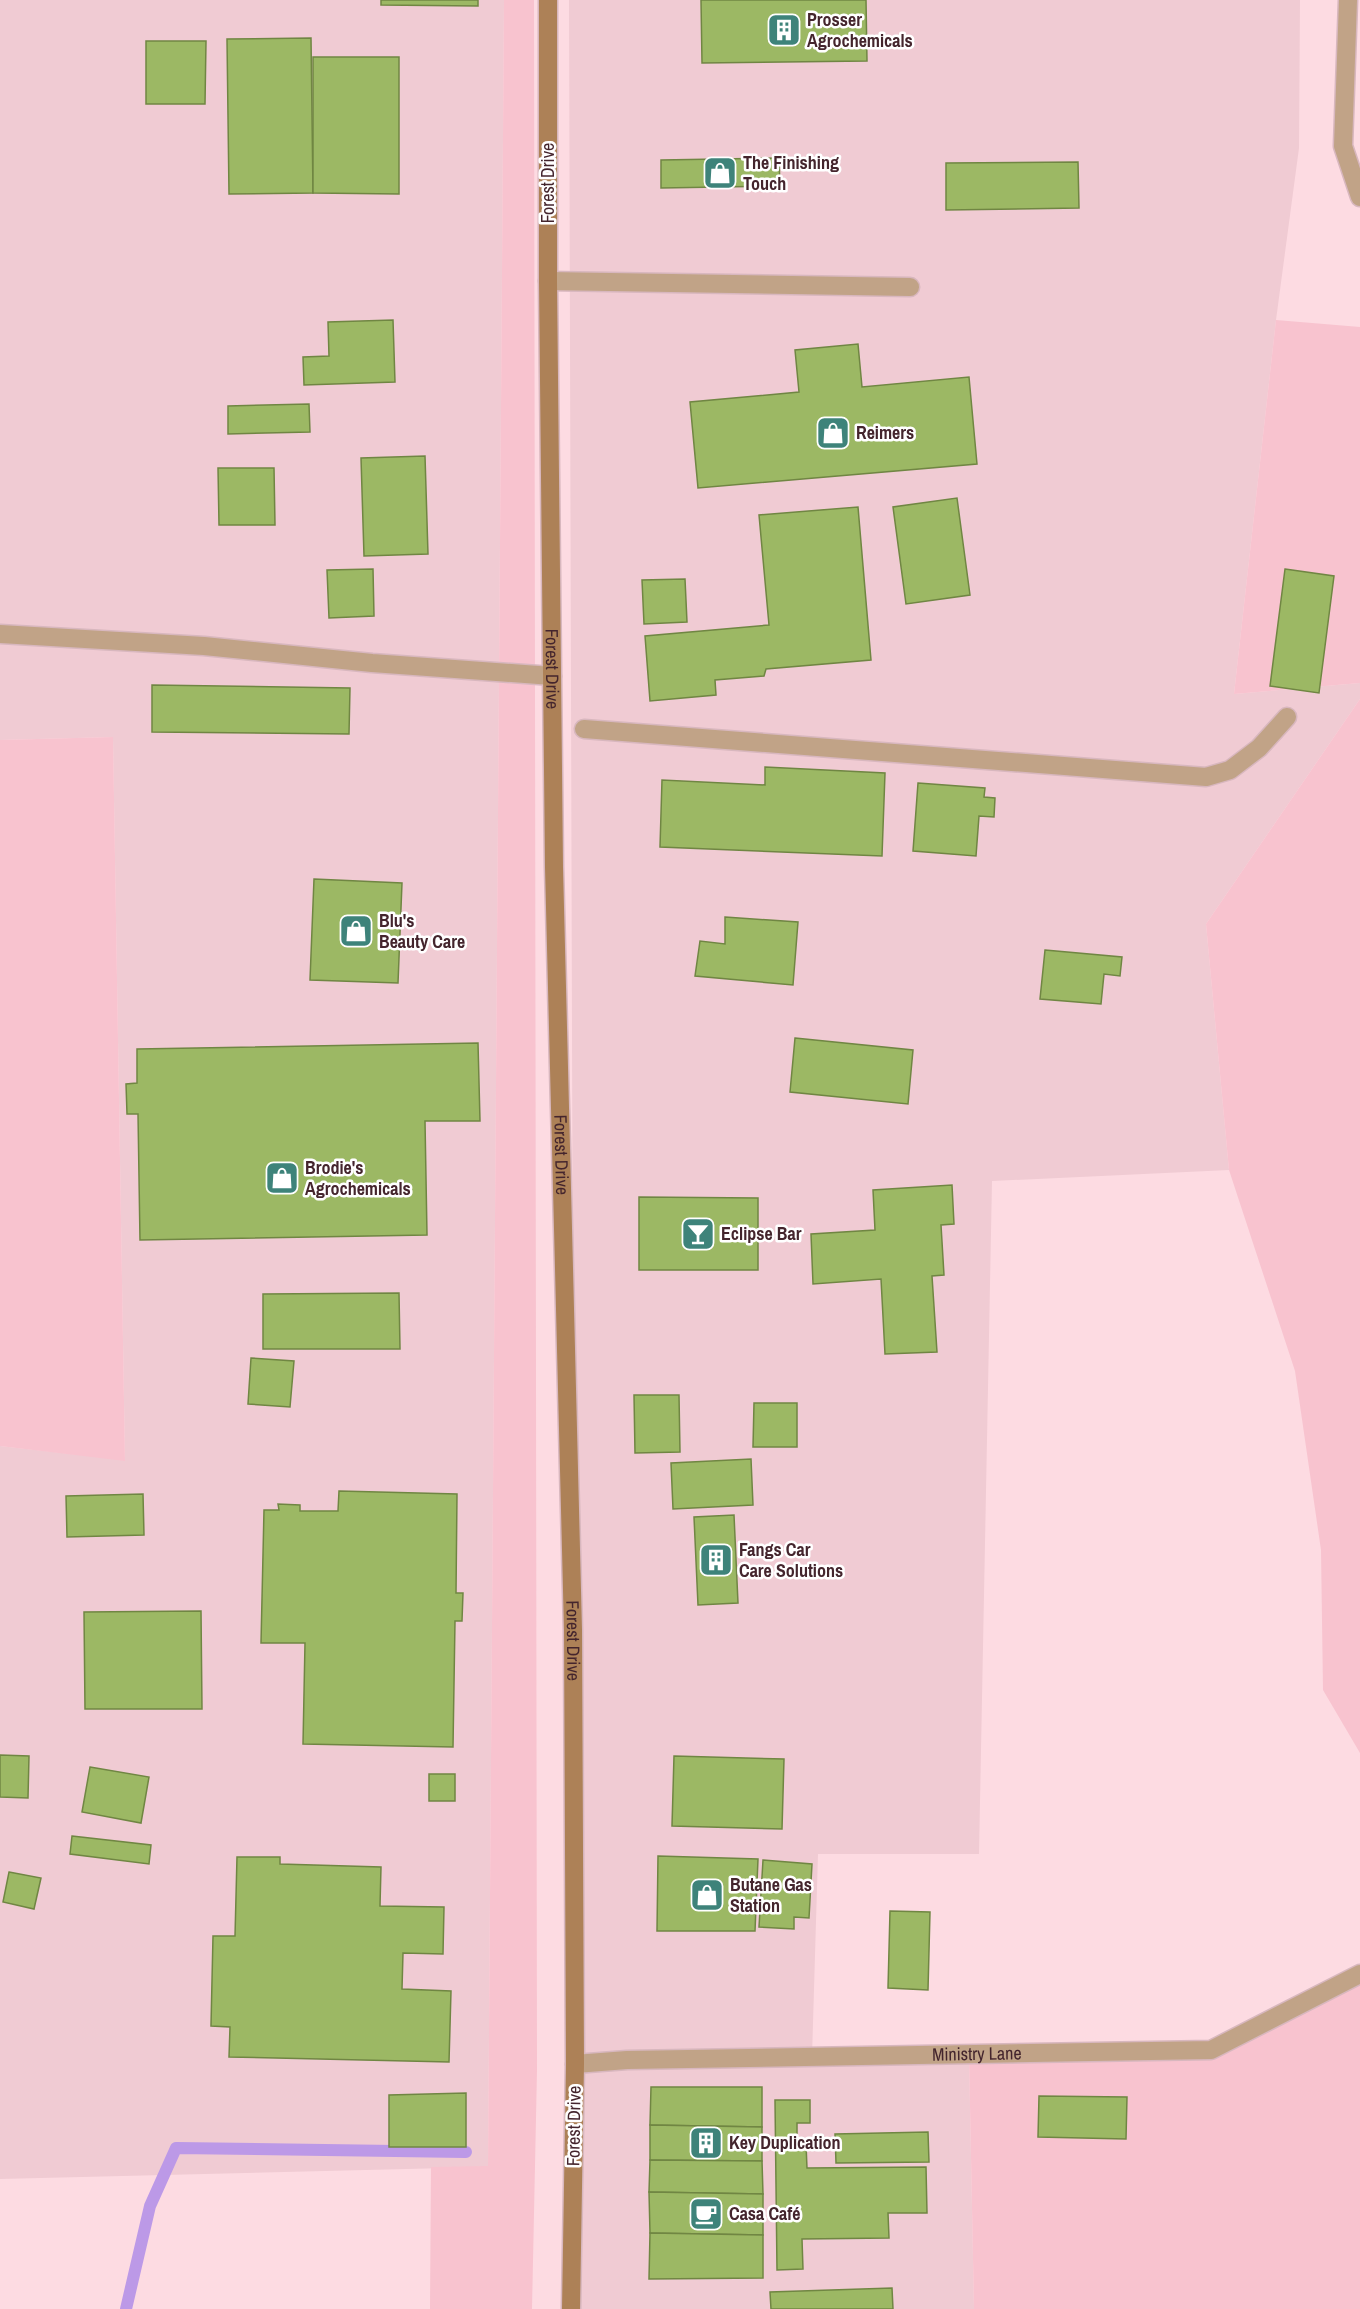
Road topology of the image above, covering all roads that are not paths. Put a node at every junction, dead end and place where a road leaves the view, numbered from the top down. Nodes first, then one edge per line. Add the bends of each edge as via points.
1 (548, 0) edge
2 (1348, 0) edge
3 (1360, 197) edge
4 (548, 281) junction
5 (910, 286) dead end
6 (0, 634) edge
7 (552, 676) junction
8 (1287, 717) dead end
9 (584, 729) dead end
10 (1360, 1974) edge
11 (575, 2064) junction
12 (571, 2309) edge

1 - 4 main road, Forest Drive
2 - 3 street via 1343,146
4 - 5 street
4 - 7 main road, Forest Drive
6 - 7 street via 204,646
7 - 11 main road, Forest Drive via 573,1629
8 - 9 street via 1230,770 1206,777
10 - 11 street, Ministry Lane via 1210,2050
11 - 12 main road, Forest Drive

